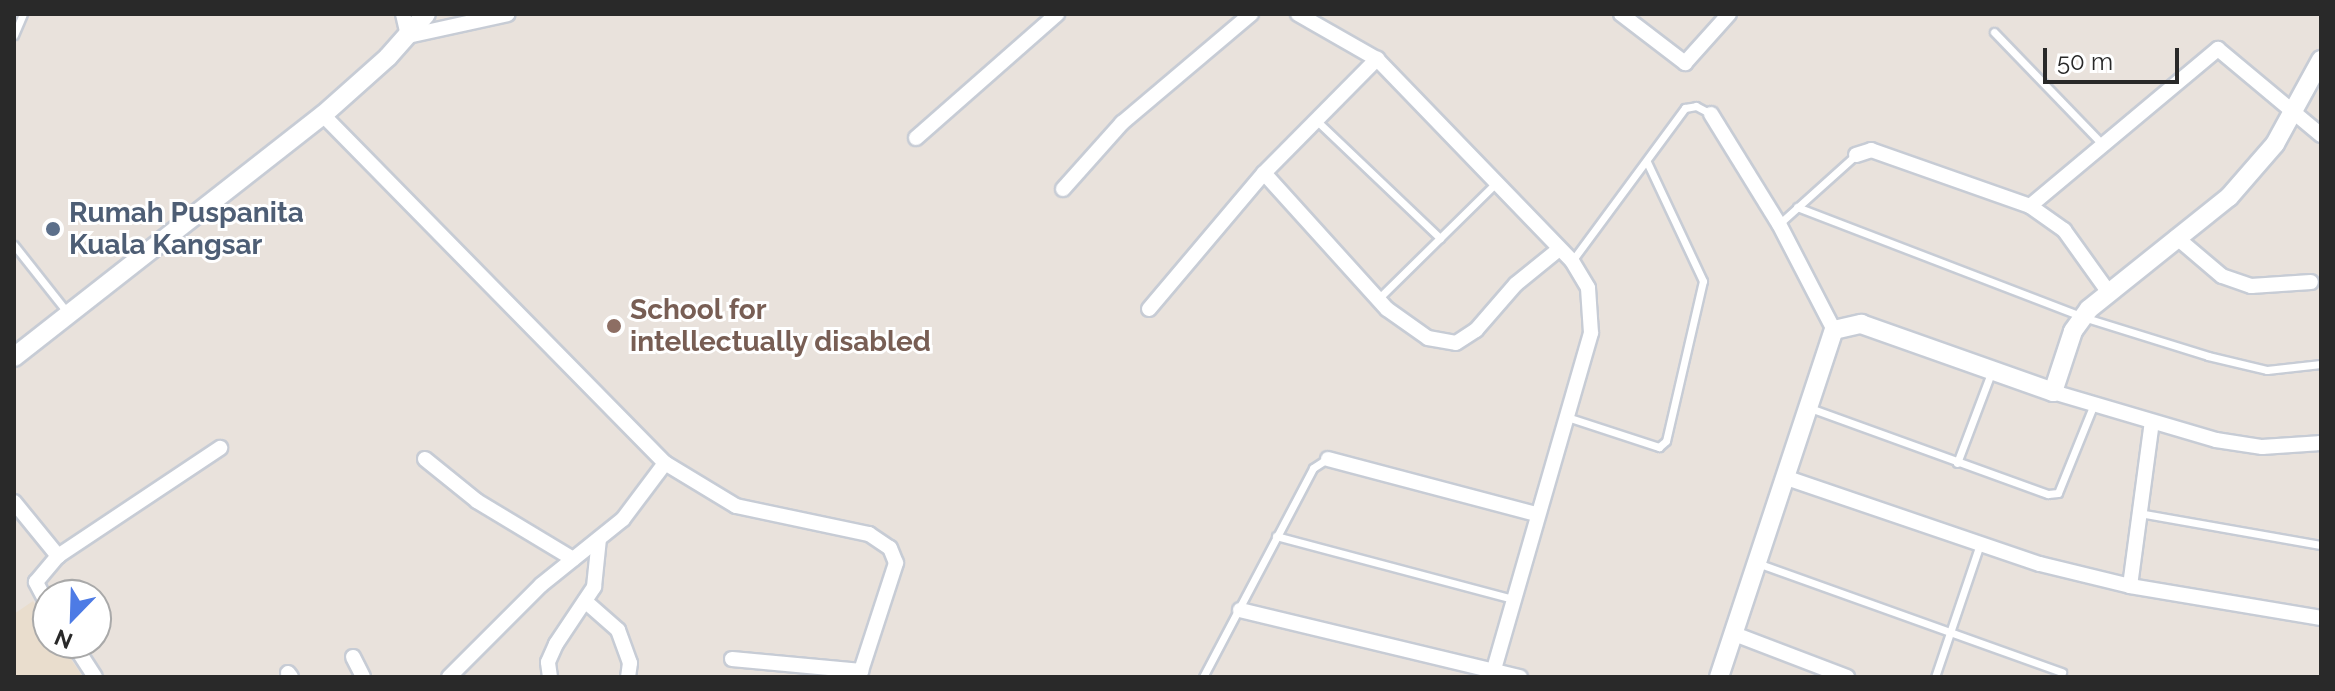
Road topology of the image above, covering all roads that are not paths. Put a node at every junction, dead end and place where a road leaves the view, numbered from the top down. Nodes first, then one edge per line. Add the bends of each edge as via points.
1 (23, 14) edge
2 (403, 14) edge
3 (426, 14) edge
4 (508, 14) edge
5 (1057, 14) edge
6 (1251, 14) edge
7 (1298, 14) edge
8 (1621, 14) edge
9 (1729, 14) edge
10 (465, 19) edge
11 (1994, 32) dead end
12 (14, 35) edge
13 (408, 36) junction
14 (1377, 59) junction
15 (2321, 60) edge
16 (2291, 113) junction
17 (1711, 114) joint
18 (323, 115) junction
19 (1316, 120) junction
20 (2321, 135) edge
21 (916, 138) dead end
22 (2102, 144) junction
23 (1856, 155) joint
24 (1647, 162) junction
25 (1264, 173) junction
26 (1496, 183) junction
27 (1063, 189) dead end
28 (2030, 206) junction
29 (1797, 207) junction
30 (1779, 224) junction
31 (2176, 237) junction
32 (1440, 238) junction
33 (14, 245) edge
34 (1559, 249) junction
35 (1572, 261) junction
36 (2316, 285) edge
37 (2107, 290) junction
38 (1378, 299) junction
39 (1149, 309) dead end
40 (69, 314) junction
41 (2083, 317) junction
42 (1834, 330) junction
43 (14, 357) edge
44 (2321, 364) edge
45 (1991, 373) junction
46 (2053, 392) junction
47 (2094, 404) junction
48 (1808, 407) junction
49 (1566, 417) junction
50 (2152, 422) junction
51 (2321, 443) edge
52 (220, 448) dead end
53 (425, 459) dead end
54 (1328, 459) joint
55 (665, 463) junction
56 (1957, 463) junction
57 (1787, 478) junction
58 (14, 502) edge
59 (2139, 513) junction
60 (1536, 514) junction
61 (1276, 536) junction
62 (599, 539) junction
63 (1980, 544) junction
64 (2321, 545) edge
65 (58, 556) junction
66 (573, 559) junction
67 (1760, 564) junction
68 (39, 579) edge
69 (2130, 586) junction
70 (1513, 599) junction
71 (585, 601) junction
72 (1240, 610) junction
73 (2321, 618) edge
74 (1950, 634) junction
75 (1737, 635) junction
76 (353, 657) dead end
77 (83, 659) edge
78 (732, 659) dead end
79 (2062, 672) dead end
80 (1493, 673) edge
81 (860, 674) edge
82 (95, 677) edge
83 (363, 677) edge
84 (449, 677) edge
85 (550, 677) edge
86 (628, 677) edge
87 (1203, 677) edge
88 (1520, 677) edge
89 (1719, 677) edge
90 (1847, 677) edge
91 (1935, 677) edge

1 - 12 lane
2 - 13 street
3 - 13 street
4 - 10 street
5 - 21 street
6 - 27 street via 1122,123
7 - 14 street
8 - 9 street via 1685,63
10 - 13 street
11 - 22 lane
13 - 18 street
14 - 19 street
14 - 26 street
15 - 16 street
16 - 20 street
16 - 22 street via 2218,49
16 - 31 street via 2275,144 2229,197
17 - 24 lane via 1696,106 1685,108
17 - 30 street
18 - 40 street
18 - 55 street
19 - 25 street
19 - 32 lane
22 - 28 street
23 - 28 street via 1871,150
23 - 29 lane
24 - 35 lane
24 - 49 lane via 1703,281 1666,441 1659,447
25 - 38 street
25 - 39 street
26 - 32 lane
26 - 34 street
28 - 37 street via 2064,230
29 - 30 lane
29 - 41 lane
30 - 42 street
31 - 36 street via 2222,276 2251,286
31 - 37 street
32 - 38 lane
33 - 40 lane
34 - 35 street
34 - 38 street via 1456,343 1428,338
35 - 49 street via 1588,288 1591,333
37 - 41 street
40 - 43 street
41 - 44 lane via 2267,370
41 - 46 street
42 - 45 street via 1861,324
42 - 48 street
45 - 46 street
45 - 56 lane
46 - 47 street
47 - 50 street
47 - 56 lane via 2058,493 2034,492
48 - 56 lane
48 - 57 street
49 - 60 street
50 - 51 street via 2262,447
50 - 59 street
52 - 65 street
53 - 66 street via 477,501
54 - 60 street
54 - 61 lane via 1313,468
55 - 62 street via 623,519
55 - 81 street via 736,506 869,534 890,548 896,563
57 - 63 street
57 - 67 street
58 - 65 street
59 - 64 lane
59 - 69 street
60 - 70 street
61 - 70 lane
61 - 72 lane
62 - 66 street
62 - 71 street via 596,577
63 - 69 street
63 - 74 lane
65 - 68 street
66 - 84 street
67 - 74 lane
67 - 75 street
69 - 73 street
70 - 80 street
71 - 85 street via 548,662
71 - 86 street via 618,630 630,663
72 - 80 street
72 - 87 lane
74 - 79 lane
74 - 91 lane
75 - 89 street
75 - 90 street
76 - 83 street
77 - 82 street
78 - 81 street
80 - 88 street

